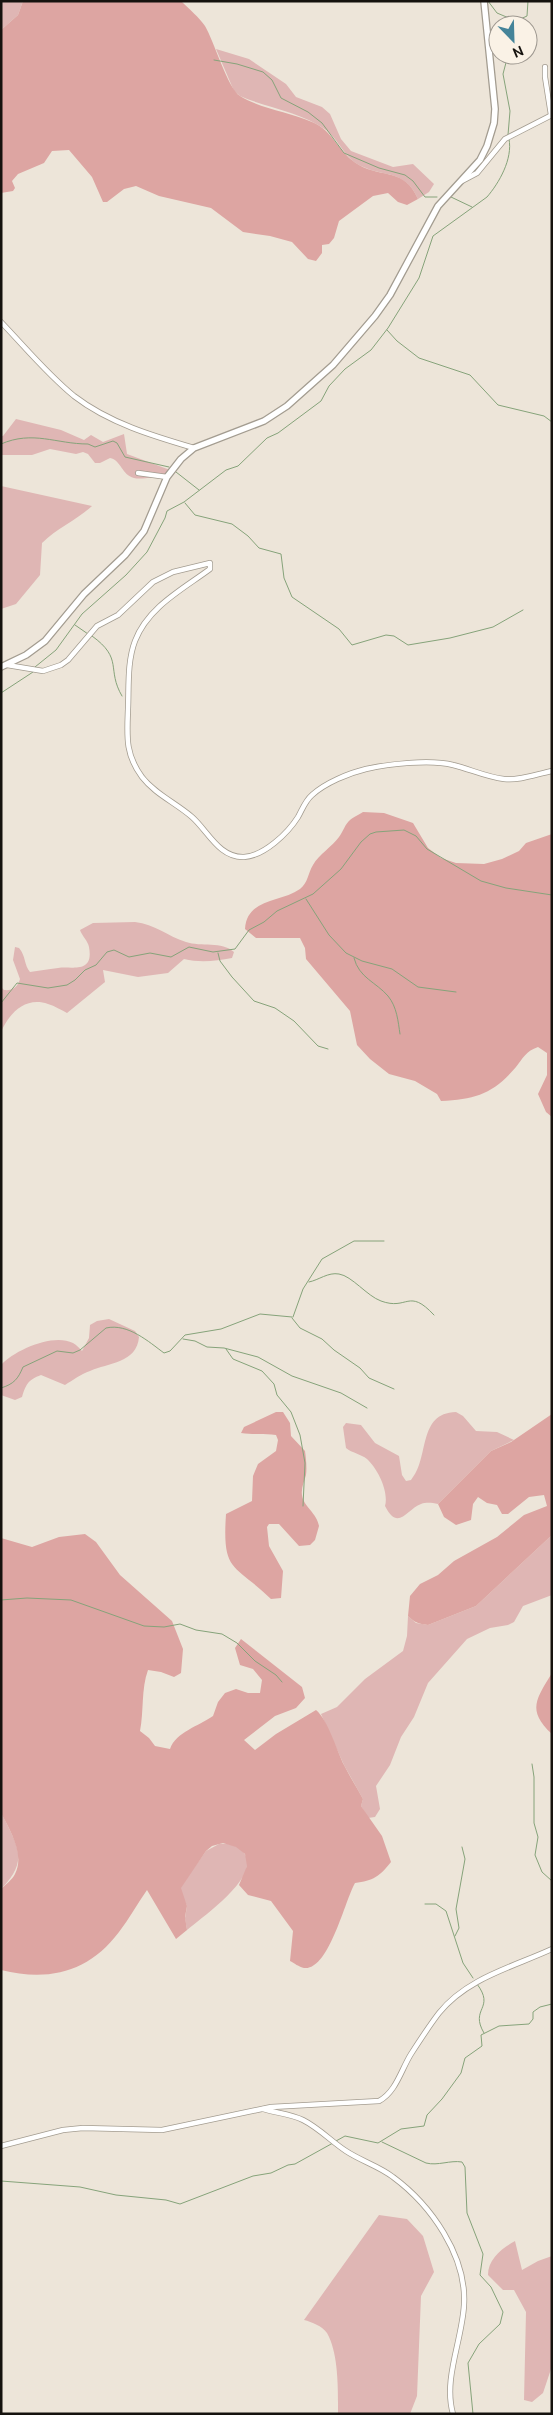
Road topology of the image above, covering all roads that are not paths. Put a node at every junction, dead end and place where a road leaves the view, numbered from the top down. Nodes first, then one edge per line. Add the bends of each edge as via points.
1 (484, 1) edge
2 (545, 67) dead end
3 (551, 115) edge
4 (459, 182) junction
5 (1, 322) edge
6 (194, 448) junction
7 (138, 473) dead end
8 (167, 477) junction
9 (3, 666) edge
10 (552, 771) edge
11 (552, 1949) edge
12 (262, 2108) junction
13 (1, 2146) edge
14 (453, 2414) edge

1 - 4 street via 494,91 494,123 480,160
2 - 3 street
3 - 4 street via 505,139 477,173
4 - 6 street via 438,206 385,302 333,365 287,406 264,421
5 - 6 street via 48,372 91,407 136,428
6 - 8 street
7 - 8 street
8 - 9 street via 147,525 125,555 84,594 45,641
9 - 10 street via 38,671 55,668 68,660 97,626 118,614 153,582 173,572 210,564 210,569 156,610 136,640 131,662 126,744 142,776 152,788 181,807 221,848 234,856 257,853 273,843 297,818 312,795 366,769 423,763 450,764 510,779
11 - 12 street via 461,1991 440,2012 391,2091 379,2101
12 - 13 street via 172,2129 83,2128
12 - 14 street via 304,2121 347,2152 392,2176 425,2208 449,2242 464,2288 450,2396

